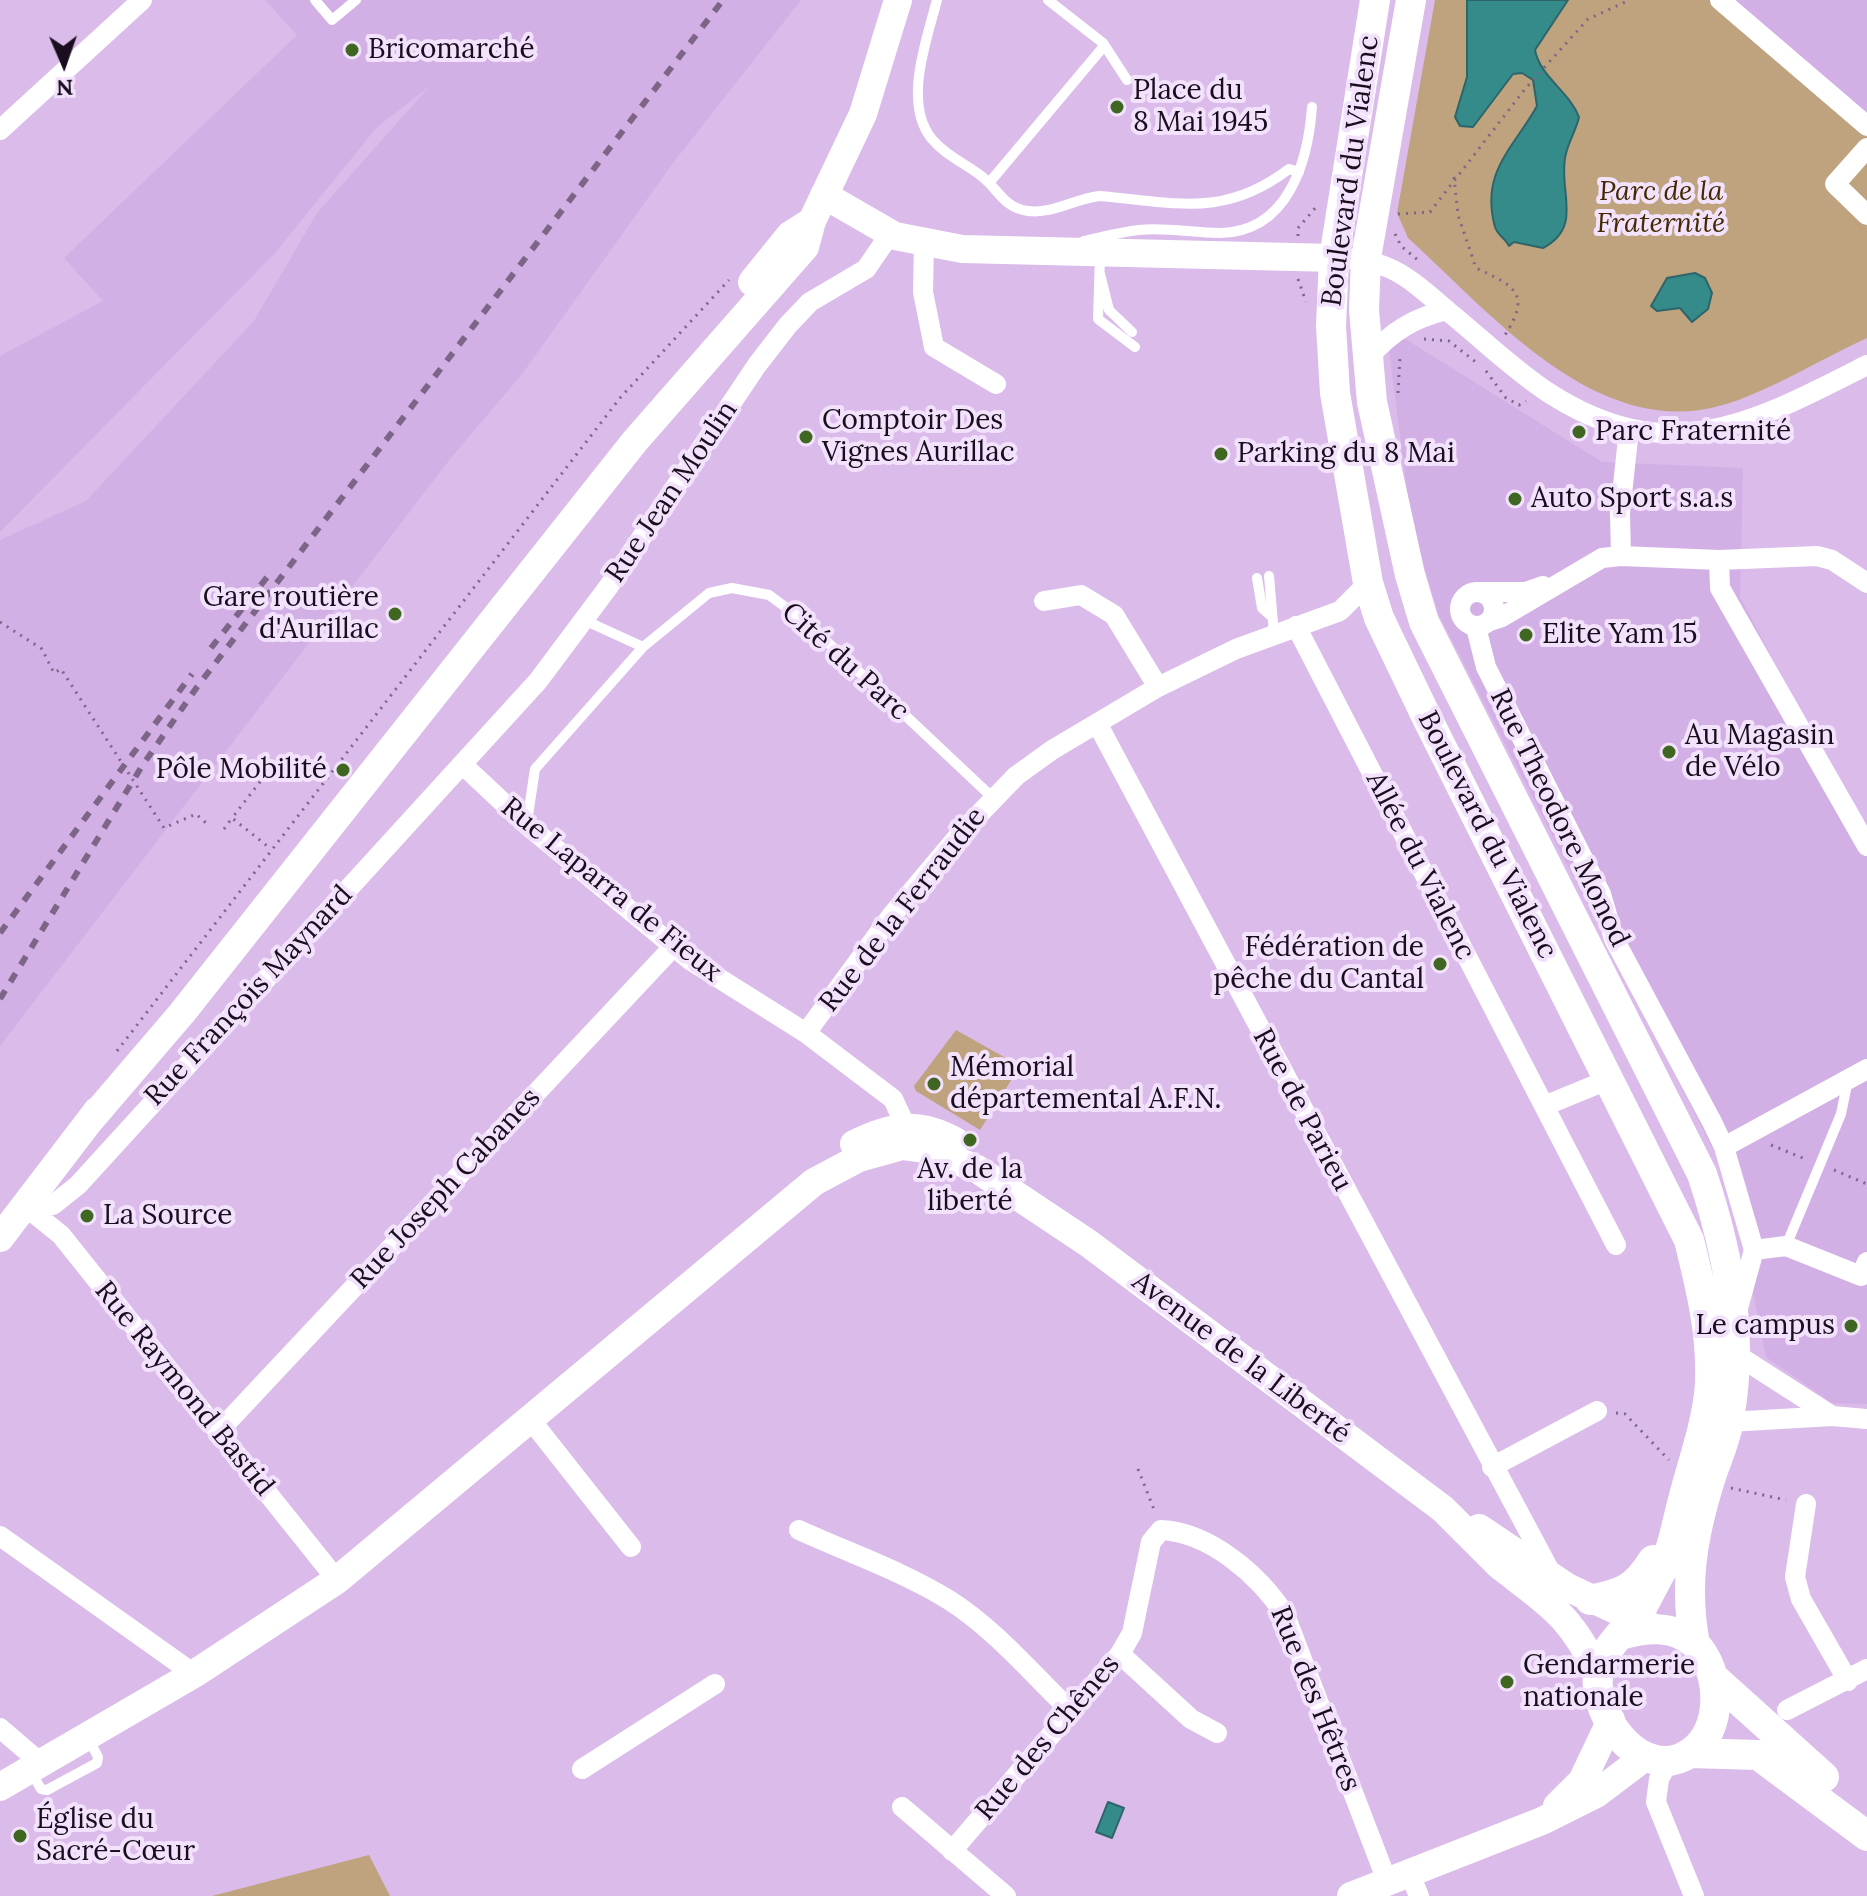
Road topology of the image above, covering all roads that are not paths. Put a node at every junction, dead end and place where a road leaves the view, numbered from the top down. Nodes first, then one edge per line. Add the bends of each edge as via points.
1 (142, 0) edge
2 (315, 0) edge
3 (356, 0) edge
4 (898, 0) edge
5 (937, 0) edge
6 (1048, 0) edge
7 (1375, 0) edge
8 (1411, 0) edge
9 (1720, 0) edge
10 (1104, 46) junction
11 (1127, 80) dead end
12 (1312, 107) dead end
13 (1867, 126) edge
14 (0, 130) edge
15 (1867, 148) edge
16 (1301, 167) junction
17 (989, 183) junction
18 (824, 195) junction
19 (1867, 215) edge
20 (890, 234) junction
21 (924, 243) junction
22 (1039, 250) junction
23 (1334, 258) junction
24 (1366, 258) junction
25 (1100, 262) junction
26 (1447, 310) junction
27 (1132, 332) dead end
28 (1135, 347) dead end
29 (1368, 358) junction
30 (1867, 365) edge
31 (996, 384) dead end
32 (1629, 429) junction
33 (1621, 556) junction
34 (1719, 560) junction
35 (1576, 572) junction
36 (1263, 577) dead end
37 (1368, 583) junction
38 (1867, 583) edge
39 (1480, 592) junction
40 (1044, 601) dead end
41 (1340, 611) junction
42 (1379, 618) junction
43 (584, 620) junction
44 (1483, 624) junction
45 (1272, 625) junction
46 (1296, 626) junction
47 (643, 647) junction
48 (1158, 687) junction
49 (1097, 723) junction
50 (463, 765) junction
51 (993, 798) junction
52 (527, 825) junction
53 (1867, 846) edge
54 (674, 946) junction
55 (1595, 947) junction
56 (1651, 1006) junction
57 (806, 1033) junction
58 (1867, 1069) edge
59 (1610, 1079) junction
60 (1848, 1080) junction
61 (893, 1099) junction
62 (1544, 1106) junction
63 (902, 1137) junction
64 (1724, 1147) junction
65 (968, 1149) junction
66 (32, 1197) junction
67 (1039, 1208) junction
68 (0, 1238) edge
69 (1616, 1245) dead end
70 (1786, 1246) junction
71 (1754, 1250) junction
72 (1867, 1262) edge
73 (1736, 1315) junction
74 (1737, 1355) junction
75 (1597, 1411) road end
76 (1832, 1416) junction
77 (530, 1419) junction
78 (1867, 1419) edge
79 (1729, 1422) junction
80 (218, 1432) junction
81 (1492, 1467) junction
82 (1698, 1482) junction
83 (1508, 1498) junction
84 (1806, 1504) road end
85 (1677, 1521) junction
86 (799, 1530) dead end
87 (1161, 1530) joint
88 (0, 1536) edge
89 (631, 1547) dead end
90 (1501, 1553) junction
91 (1554, 1579) junction
92 (337, 1580) junction
93 (1590, 1600) junction
94 (1636, 1627) junction
95 (1695, 1644) junction
96 (1120, 1654) junction
97 (1867, 1669) edge
98 (194, 1674) junction
99 (1598, 1674) junction
100 (1714, 1678) junction
101 (1848, 1681) junction
102 (715, 1684) dead end
103 (1787, 1710) dead end
104 (1072, 1712) junction
105 (1611, 1720) junction
106 (0, 1728) edge
107 (1217, 1733) dead end
108 (1668, 1757) junction
109 (36, 1767) junction
110 (582, 1769) dead end
111 (0, 1787) edge
112 (902, 1807) dead end
113 (1867, 1810) edge
114 (1542, 1821) junction
115 (1867, 1836) edge
116 (952, 1851) junction
117 (1405, 1883) edge
118 (1006, 1896) edge
119 (1351, 1896) edge
120 (1694, 1896) edge

1 - 14 street
2 - 3 lane via 332,20
4 - 18 street via 863,114
5 - 17 lane via 923,60 920,115 931,137
6 - 10 lane
7 - 23 main road, Boulevard du Vialenc
8 - 24 main road, Boulevard du Vialenc via 1382,214
9 - 13 street
10 - 11 lane
10 - 17 lane
12 - 16 lane
15 - 19 street via 1835,184
16 - 17 lane via 1240,199 1217,204 1099,196 1031,211 1002,201
16 - 22 lane via 1277,210 1238,231 1141,229
18 - 20 street
18 - 66 street via 812,221 784,240 621,430 316,818
20 - 21 street
20 - 43 street, Rue Jean Moulin via 866,269 810,302 788,325
21 - 22 street
21 - 31 street via 923,292 934,347
22 - 25 street
23 - 24 street
23 - 25 street
23 - 37 main road, Boulevard du Vialenc via 1335,393
24 - 26 street via 1403,274
24 - 29 main road, Boulevard du Vialenc
25 - 27 lane via 1109,310
25 - 28 lane via 1098,319
26 - 29 street via 1413,320
26 - 32 street via 1547,392 1585,414
29 - 55 main road, Boulevard du Vialenc via 1389,491 1424,622
30 - 32 street via 1737,424 1684,435
32 - 33 street
33 - 34 street
33 - 35 street via 1602,558
34 - 38 street via 1817,556
34 - 53 street via 1720,588
35 - 39 street via 1526,592
35 - 44 street
36 - 45 lane
37 - 41 street, Rue de la Ferraudie
37 - 42 main road, Boulevard du Vialenc
39 - 44 street via 1494,606
39 - 44 street via 1464,598 1460,608 1462,618
40 - 48 street via 1081,595 1114,615
41 - 42 street, Rue de la Ferraudie
41 - 46 street, Rue de la Ferraudie
42 - 59 main road, Boulevard du Vialenc
43 - 47 lane
43 - 50 street, Rue Jean Moulin
44 - 56 street, Rue Theodore Monod via 1486,667 1601,894 1614,939
45 - 46 street, Rue de la Ferraudie
45 - 48 street, Rue de la Ferraudie
46 - 62 street, Allée du Vialenc
47 - 51 lane, Cité du Parc via 709,593 732,588 769,595 807,623
47 - 52 lane, Cité du Parc via 535,769
48 - 49 street, Rue de la Ferraudie
49 - 51 street, Rue de la Ferraudie via 1040,759
49 - 81 street, Rue de Parieu
50 - 52 street, Rue Laparra de Fieux
50 - 66 street, Rue François Maynard via 78,1185 53,1205
51 - 57 street, Rue de la Ferraudie via 892,915
52 - 54 street, Rue Laparra de Fieux
54 - 57 street, Rue Laparra de Fieux
54 - 80 street, Rue Joseph Cabanes
55 - 56 street, Rue Theodore Monod via 1613,950 1634,989
55 - 73 main road, Boulevard du Vialenc via 1702,1174 1722,1234
56 - 64 street, Rue Theodore Monod
57 - 61 street, Avenue de la Liberté
58 - 60 street
59 - 62 street
59 - 82 main road, Boulevard du Vialenc via 1689,1240 1707,1312 1710,1385
60 - 64 street
60 - 70 lane via 1841,1114
61 - 63 street
61 - 65 street, Avenue de la Liberté
62 - 69 street, Allée du Vialenc
63 - 65 street, Avenue de la Liberté via 945,1135
63 - 67 street, Avenue de la Liberté via 951,1157
63 - 77 street via 814,1182
64 - 71 street, Rue Theodore Monod
65 - 67 street, Avenue de la Liberté via 1022,1187
66 - 68 street
66 - 80 street, Rue Raymond Bastid
67 - 90 street, Avenue de la Liberté via 1443,1509 1458,1513
70 - 71 street
70 - 72 street via 1861,1276
71 - 73 street
73 - 74 main road, Boulevard du Vialenc
74 - 76 street
74 - 79 main road, Boulevard du Vialenc
75 - 81 street
76 - 78 street
76 - 79 street
77 - 89 street
77 - 92 street
79 - 82 main road, Boulevard du Vialenc
80 - 92 street, Rue Raymond Bastid
81 - 83 street, Rue de Parieu
82 - 85 main road, Boulevard du Vialenc
82 - 95 main road, Boulevard du Vialenc via 1687,1583
83 - 90 street
83 - 91 street
84 - 101 street via 1795,1577 1801,1599
85 - 93 main road via 1639,1583
85 - 94 main road, Boulevard du Vialenc via 1665,1564
86 - 104 street via 950,1601
87 - 96 street, Rue des Chênes via 1151,1542 1132,1633
87 - 117 street, Rue des Hêtres via 1182,1531 1241,1566 1269,1590
88 - 98 street
90 - 91 street, Avenue de la Liberté
90 - 99 street, Avenue de la Liberté via 1564,1615
91 - 93 street, Avenue de la Liberté
92 - 98 street
93 - 94 street, Avenue de la Liberté
94 - 95 main road
94 - 99 main road via 1609,1648
95 - 100 main road
96 - 104 street, Rue des Chênes
96 - 107 street via 1191,1719
97 - 101 street
98 - 109 street
99 - 105 main road
100 - 108 main road via 1715,1712 1701,1742
100 - 113 main road via 1808,1765
101 - 103 street
102 - 110 street
104 - 116 street, Rue des Chênes
105 - 108 main road via 1622,1740
105 - 114 street via 1582,1781
106 - 109 street
108 - 114 street
108 - 115 main road via 1758,1755
108 - 120 street via 1656,1802
109 - 111 street
112 - 116 street
114 - 117 street
116 - 118 street
117 - 119 street

